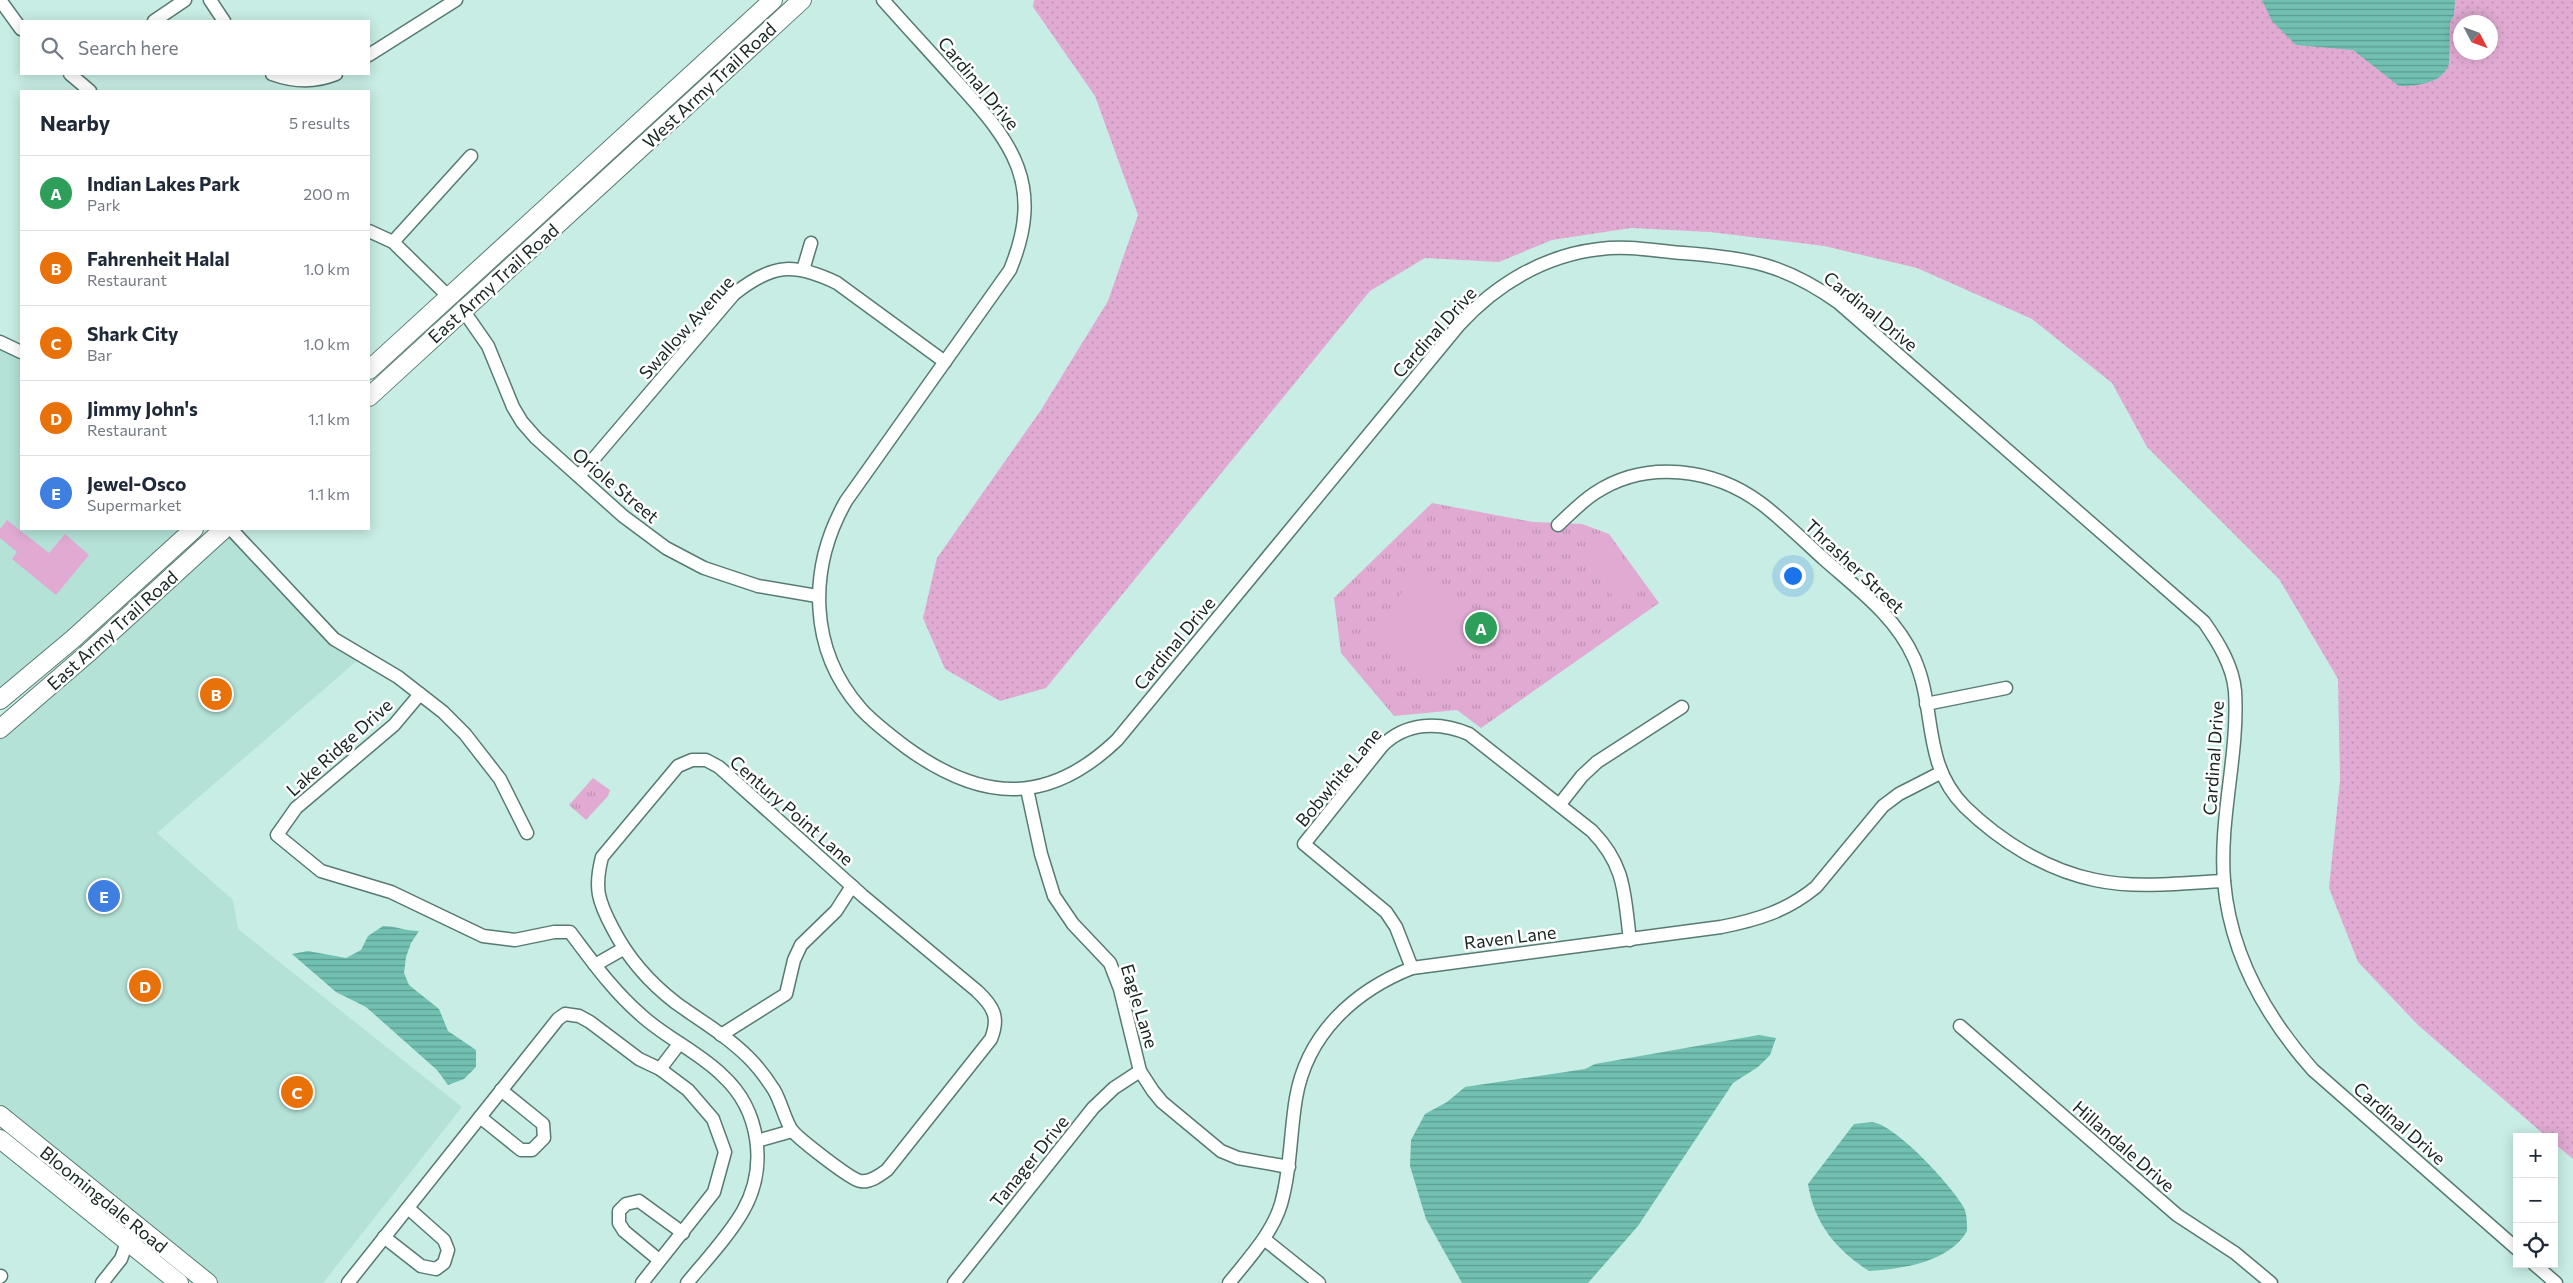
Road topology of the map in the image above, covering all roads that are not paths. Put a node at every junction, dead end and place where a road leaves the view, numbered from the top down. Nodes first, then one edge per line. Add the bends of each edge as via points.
1 (0, 0) edge
2 (185, 0) edge
3 (210, 0) edge
4 (456, 0) edge
5 (773, 0) edge
6 (802, 0) edge
7 (883, 0) edge
8 (155, 20) edge
9 (223, 20) edge
10 (20, 28) edge
11 (370, 54) edge
12 (276, 75) edge
13 (333, 75) edge
14 (77, 76) edge
15 (89, 90) edge
16 (471, 156) dead end
17 (603, 156) joint
18 (617, 169) joint
19 (370, 231) edge
20 (393, 242) junction
21 (811, 243) dead end
22 (803, 270) junction
23 (449, 297) junction
24 (463, 310) junction
25 (0, 342) edge
26 (20, 352) edge
27 (945, 362) junction
28 (370, 369) edge
29 (370, 396) edge
30 (579, 476) junction
31 (1558, 525) dead end
32 (193, 530) edge
33 (223, 530) edge
34 (231, 530) edge
35 (817, 596) junction
36 (2006, 688) dead end
37 (420, 694) junction
38 (0, 700) edge
39 (1926, 704) junction
40 (1682, 707) dead end
41 (0, 729) edge
42 (1940, 773) junction
43 (1027, 789) junction
44 (1560, 804) junction
45 (527, 832) dead end
46 (2224, 881) junction
47 (852, 886) junction
48 (1630, 940) junction
49 (623, 948) junction
50 (595, 965) junction
51 (1412, 968) junction
52 (1960, 1026) dead end
53 (721, 1035) junction
54 (679, 1044) junction
55 (660, 1069) junction
56 (1140, 1071) junction
57 (501, 1090) junction
58 (0, 1115) edge
59 (480, 1117) junction
60 (792, 1131) junction
61 (0, 1140) edge
62 (757, 1141) junction
63 (1289, 1167) junction
64 (408, 1208) junction
65 (134, 1223) junction
66 (683, 1233) junction
67 (384, 1237) junction
68 (1264, 1239) junction
69 (127, 1242) junction
70 (2513, 1245) edge
71 (660, 1260) junction
72 (2539, 1268) edge
73 (2264, 1281) edge
74 (102, 1283) edge
75 (179, 1283) edge
76 (208, 1283) edge
77 (348, 1283) edge
78 (642, 1283) edge
79 (687, 1283) edge
80 (954, 1283) edge
81 (1229, 1283) edge
82 (1319, 1283) edge
83 (2556, 1283) edge

1 - 10 street
2 - 8 street
3 - 9 street
4 - 11 street
5 - 17 main road, West Army Trail Road
6 - 18 main road, West Army Trail Road
7 - 27 street, Cardinal Drive via 1001,132 1018,166 1026,198 1021,240 1010,270
12 - 13 street via 302,82
14 - 15 street
16 - 20 street
17 - 23 main road, East Army Trail Road
18 - 24 main road, East Army Trail Road
19 - 20 street
20 - 23 street
21 - 22 street
22 - 27 street, Swallow Avenue via 837,283
22 - 30 street, Swallow Avenue via 792,267 761,276 734,294
23 - 28 main road, East Army Trail Road
24 - 29 main road, East Army Trail Road
24 - 30 street, Oriole Street via 488,346 522,422
25 - 26 street
27 - 35 street, Cardinal Drive via 838,514 822,560
30 - 35 street, Oriole Street via 643,532 704,568 758,586
31 - 39 street, Thrasher Street via 1596,492 1629,478 1663,470 1694,473 1738,489 1762,504 1888,618 1914,658
32 - 38 main road, East Army Trail Road via 73,639
33 - 41 main road, East Army Trail Road
34 - 37 street via 334,639
35 - 43 street, Cardinal Drive via 822,631 833,664 847,690 876,724 949,775 987,787
36 - 39 street
37 - 45 street via 465,734 486,760 500,779
37 - 50 street, Lake Ridge Drive via 394,725 296,808 277,835 321,871 391,892 483,936 515,940 570,932
39 - 42 street, Thrasher Street
40 - 44 street via 1597,762
42 - 46 street, Thrasher Street via 1964,806 1984,824 2032,857 2070,874 2126,884
42 - 48 street, Raven Lane via 1883,806 1821,881 1784,909 1748,922
43 - 46 street, Cardinal Drive via 1076,772 1117,740 1479,304 1512,279 1561,257 1600,248 1634,249 1747,260 1779,269 1814,286 1838,303 2203,621 2225,658 2235,690 2224,836
43 - 56 street, Eagle Lane via 1051,887 1063,911 1104,955 1116,975
44 - 48 street, Bobwhite Lane via 1592,831 1616,862
44 - 51 street, Bobwhite Lane via 1469,734 1452,727 1419,726 1398,734 1382,746 1304,844 1386,912 1396,927
46 - 70 street, Cardinal Drive via 2234,933 2247,970 2266,1009 2288,1041 2313,1070
47 - 49 street, Century Point Lane via 719,767 706,760 692,760 678,766 602,857 597,895
47 - 53 street via 836,912 801,945 786,994
47 - 60 street, Century Point Lane via 987,1000 997,1025 985,1046 887,1170 876,1178 861,1182 847,1176
48 - 51 street, Raven Lane
49 - 50 street
49 - 53 street, Century Point Lane via 667,995
50 - 54 street via 640,1015
51 - 63 street, Raven Lane via 1370,988 1349,1003 1317,1042 1296,1096
52 - 73 street, Hillandale Drive via 2177,1215 2235,1253
53 - 60 street, Century Point Lane via 758,1067 775,1091
54 - 55 street
54 - 62 street via 722,1074 740,1095
55 - 57 street via 639,1059 584,1019 565,1014
55 - 66 street via 688,1090 713,1119 725,1152 714,1192
56 - 63 street, Eagle Lane via 1162,1102 1221,1151 1238,1158
56 - 80 street, Tanager Drive via 1114,1088 1093,1108
57 - 59 street
57 - 59 street via 543,1124 544,1138 532,1150 521,1150
58 - 65 main road, Bloomingdale Road
59 - 64 street
60 - 62 street
61 - 69 main road, Bloomingdale Road
62 - 79 street via 758,1167 746,1205
63 - 68 street, Raven Lane via 1281,1203
64 - 67 street
64 - 67 street via 444,1240 448,1250 444,1263 436,1269 421,1266
65 - 69 street
65 - 76 main road, Bloomingdale Road
66 - 71 street
66 - 71 street via 639,1201 626,1204 619,1211 619,1223 624,1231
67 - 77 street
68 - 81 street, Raven Lane
68 - 82 street
69 - 74 street via 121,1259
69 - 75 main road, Bloomingdale Road
71 - 78 street
72 - 83 street

